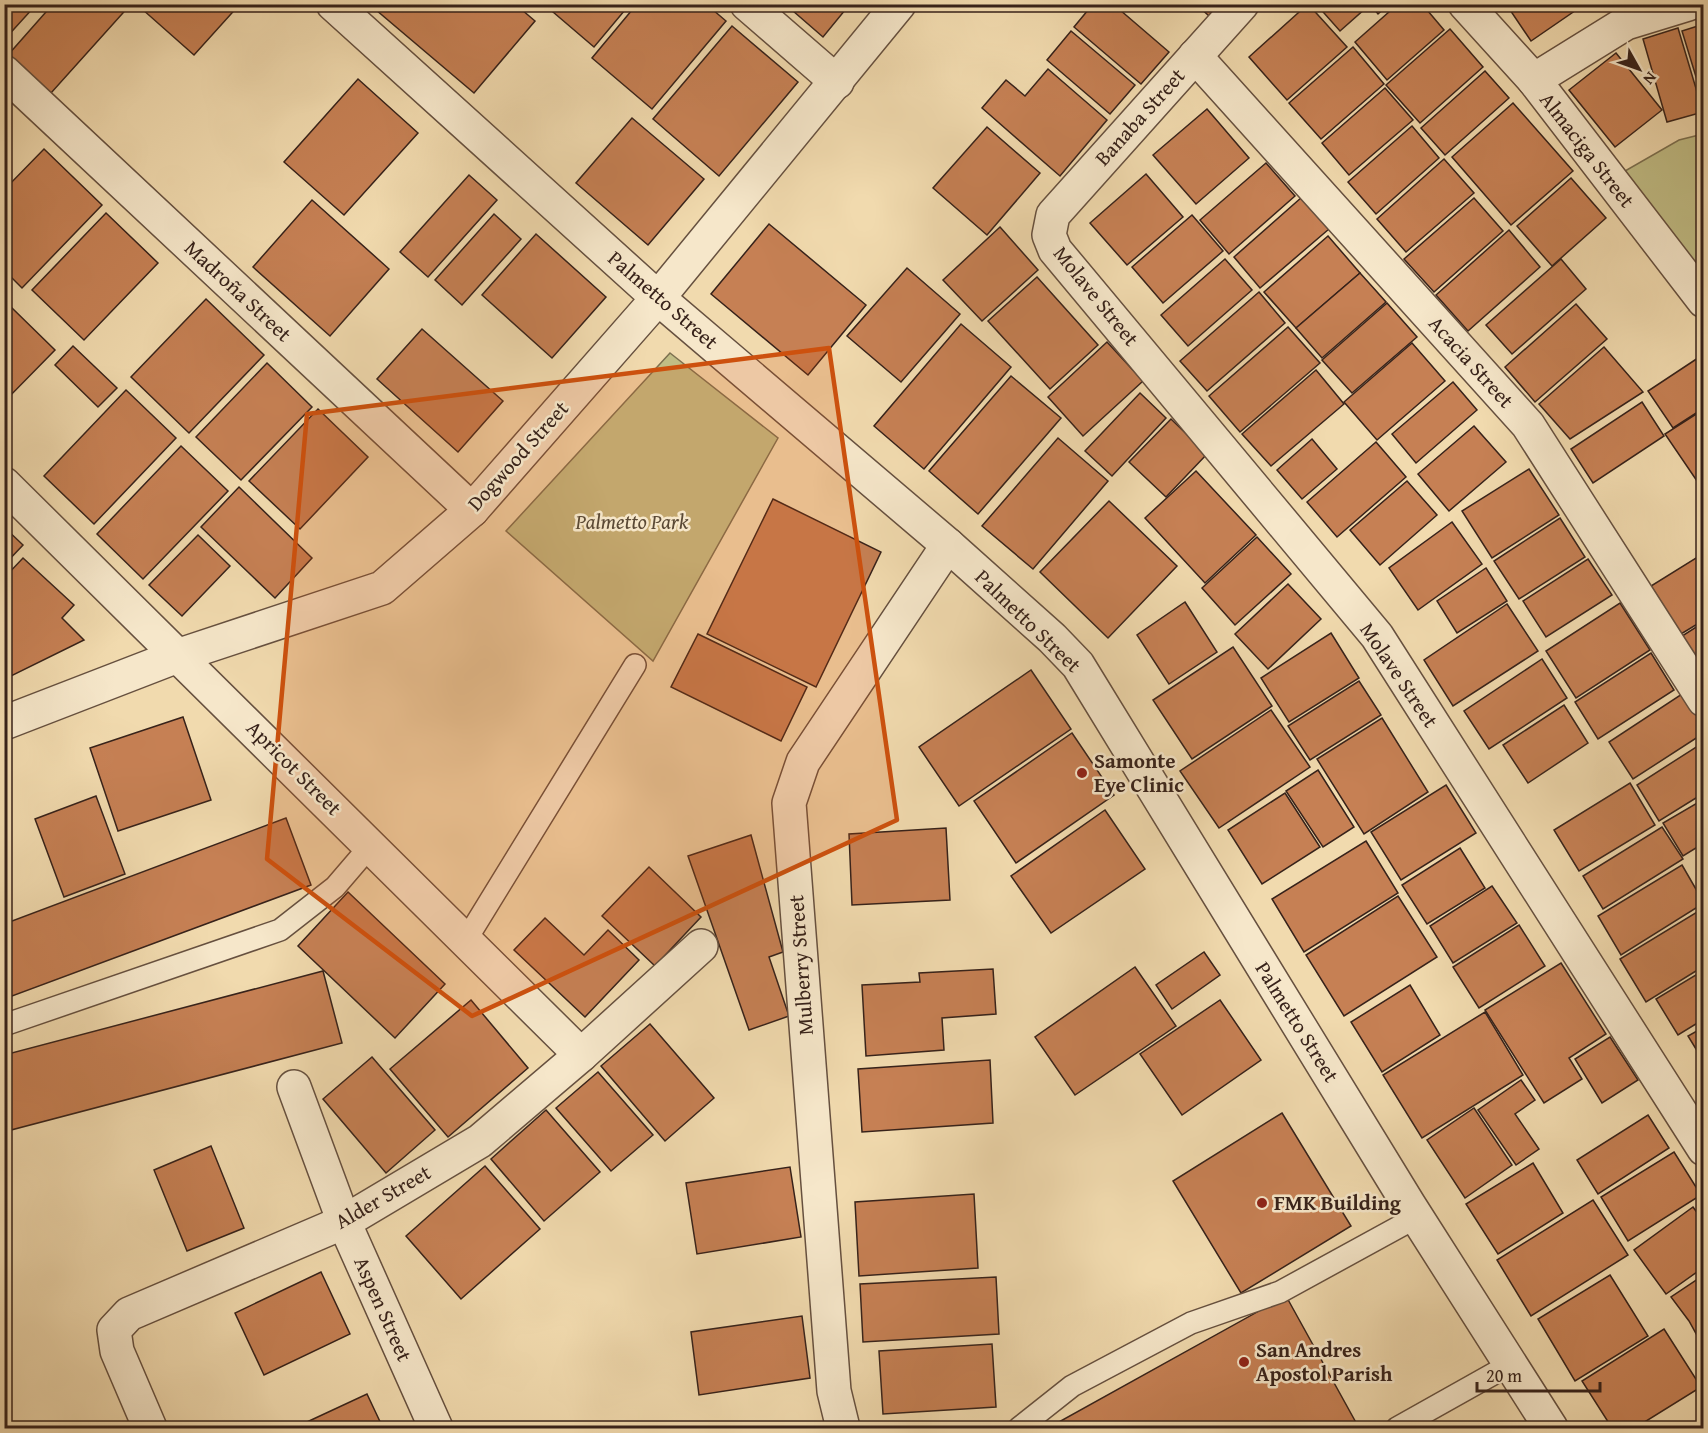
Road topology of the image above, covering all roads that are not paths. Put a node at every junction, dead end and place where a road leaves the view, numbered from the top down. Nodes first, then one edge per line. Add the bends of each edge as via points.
1 (333, 4) edge
2 (747, 4) edge
3 (899, 4) edge
4 (1242, 4) edge
5 (1465, 4) edge
6 (1688, 4) edge
7 (1195, 56) junction
8 (4, 72) edge
9 (1534, 80) junction
10 (837, 82) junction
11 (1049, 235) joint
12 (658, 298) junction
13 (1704, 301) edge
14 (4, 484) edge
15 (472, 510) junction
16 (948, 545) junction
17 (180, 655) junction
18 (635, 665) dead end
19 (1704, 700) edge
20 (4, 723) edge
21 (371, 845) junction
22 (466, 940) junction
23 (700, 946) dead end
24 (4, 1025) edge
25 (581, 1055) junction
26 (294, 1087) dead end
27 (1704, 1149) edge
28 (1417, 1217) junction
29 (344, 1222) junction
30 (1511, 1364) junction
31 (150, 1428) edge
32 (436, 1428) edge
33 (843, 1428) edge
34 (1018, 1428) edge
35 (1396, 1428) edge
36 (1551, 1428) edge

1 - 12 street, Palmetto Street
2 - 10 street
3 - 10 street, Dogwood Street
4 - 7 street, Banaba Street
5 - 9 street, Almaciga Street
6 - 9 street via 1626,23
7 - 11 street, Banaba Street via 1053,215
7 - 19 street, Acacia Street via 1528,425
8 - 15 street, Madroña Street
9 - 13 street, Almaciga Street
10 - 12 street, Dogwood Street
11 - 27 street, Molave Street via 1055,250 1377,636
12 - 15 street, Dogwood Street
12 - 16 street, Palmetto Street
14 - 17 street, Apricot Street
15 - 17 street, Dogwood Street via 382,588
16 - 28 street, Palmetto Street via 1078,665
16 - 33 street, Mulberry Street via 803,762 789,803 834,1391
17 - 20 street, Dogwood Street
17 - 21 street, Apricot Street
18 - 22 lane
21 - 22 street, Apricot Street
21 - 24 lane via 335,887 280,930
22 - 25 street, Apricot Street
23 - 25 street, Alder Street
25 - 29 street, Alder Street via 480,1141
26 - 29 street, Aspen Street
28 - 30 street, Palmetto Street
28 - 34 lane via 1280,1292 1191,1323 1092,1375
29 - 31 street, Alder Street via 129,1314 114,1330 117,1351
29 - 32 street, Aspen Street
30 - 35 lane
30 - 36 street, Palmetto Street

